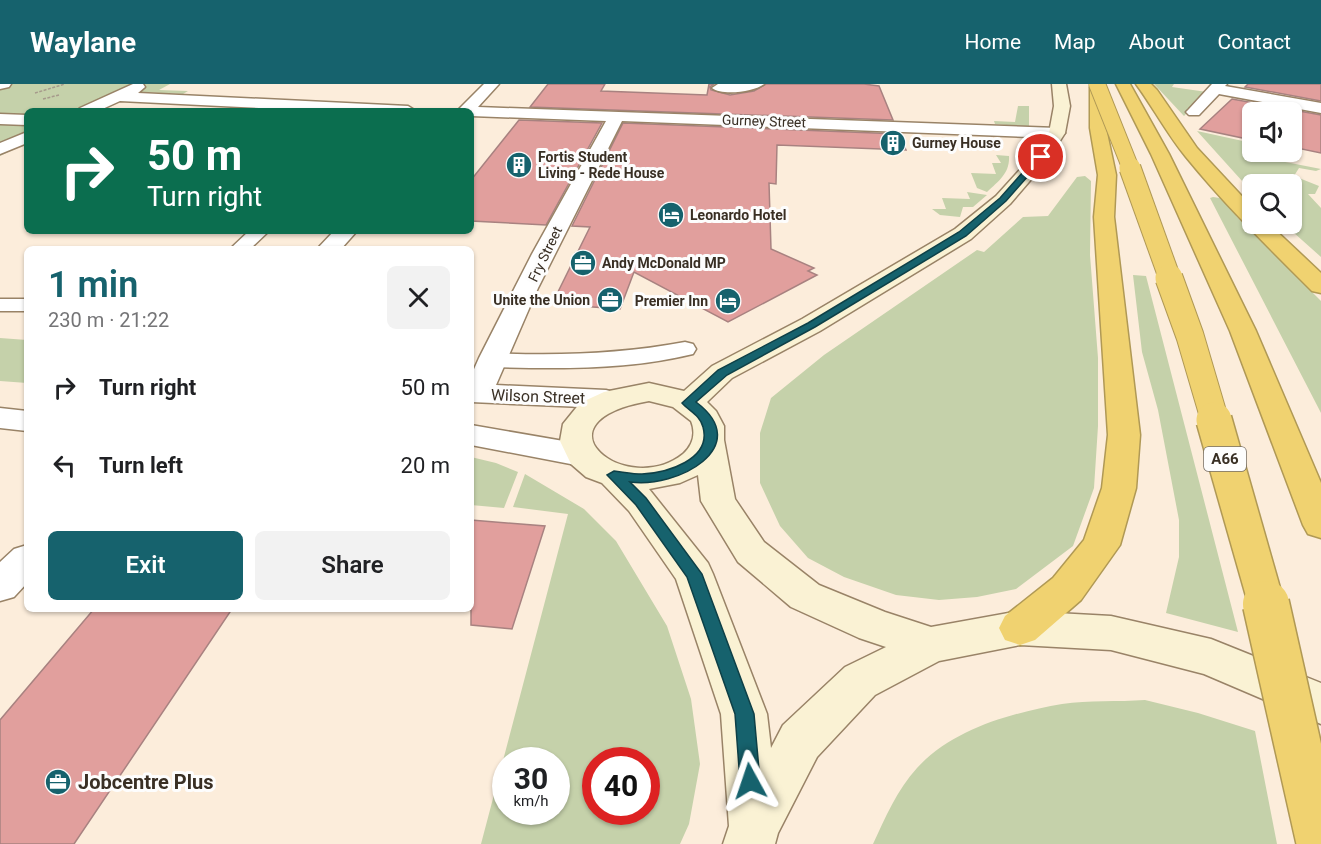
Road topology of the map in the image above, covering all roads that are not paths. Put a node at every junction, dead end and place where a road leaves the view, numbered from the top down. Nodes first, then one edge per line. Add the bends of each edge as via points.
1 (146, 84) edge
2 (492, 84) edge
3 (758, 84) edge
4 (1059, 84) edge
5 (1097, 84) edge
6 (1123, 84) edge
7 (1143, 84) edge
8 (1218, 87) edge
9 (718, 88) dead end
10 (118, 96) junction
11 (92, 108) edge
12 (350, 108) edge
13 (468, 108) edge
14 (1321, 108) edge
15 (474, 111) edge
16 (1194, 112) dead end
17 (616, 117) junction
18 (0, 119) edge
19 (24, 120) edge
20 (1057, 133) junction
21 (24, 139) edge
22 (0, 149) edge
23 (1242, 209) edge
24 (256, 234) edge
25 (343, 234) edge
26 (1267, 234) edge
27 (242, 246) edge
28 (331, 246) edge
29 (1321, 286) edge
30 (0, 305) edge
31 (24, 305) edge
32 (685, 349) dead end
33 (492, 360) junction
34 (475, 393) edge
35 (606, 399) junction
36 (688, 403) junction
37 (0, 418) edge
38 (24, 421) edge
39 (474, 436) edge
40 (710, 441) junction
41 (598, 465) junction
42 (1321, 525) edge
43 (24, 562) edge
44 (0, 586) edge
45 (1020, 628) junction
46 (931, 645) junction
47 (1321, 704) edge
48 (752, 835) edge
49 (1320, 844) edge

1 - 10 street
2 - 13 street
3 - 9 lane
4 - 20 street via 1062,106
5 - 45 highway, A66 via 1098,128 1107,175 1104,217 1124,435 1119,488 1101,545 1067,589
5 - 49 highway, A66, bridge via 1117,130 1193,347 1263,589
6 - 42 highway via 1243,331
7 - 23 highway via 1191,152
8 - 14 street
8 - 16 street
10 - 11 street
10 - 12 street
15 - 17 street, Gurney Street
17 - 20 street, Gurney Street
17 - 33 street, Fry Street
18 - 19 street
20 - 36 street via 1003,200 963,234 812,325 722,372
21 - 22 street
24 - 27 lane
25 - 28 street
26 - 29 highway
30 - 31 lane
32 - 33 lane via 639,358 583,362
33 - 34 street, Fry Street
34 - 35 street, Wilson Street
35 - 36 street via 649,392
35 - 41 street via 581,417 576,429 575,442
36 - 40 street via 703,413 710,427
37 - 38 street
39 - 41 street
40 - 41 street via 701,456 686,468 664,476 639,479
40 - 46 street via 718,501 751,552 804,596
41 - 48 street via 641,502 694,574 744,714
43 - 44 street
45 - 46 street
45 - 47 street via 1111,633 1211,657
46 - 48 street via 860,681 800,741

